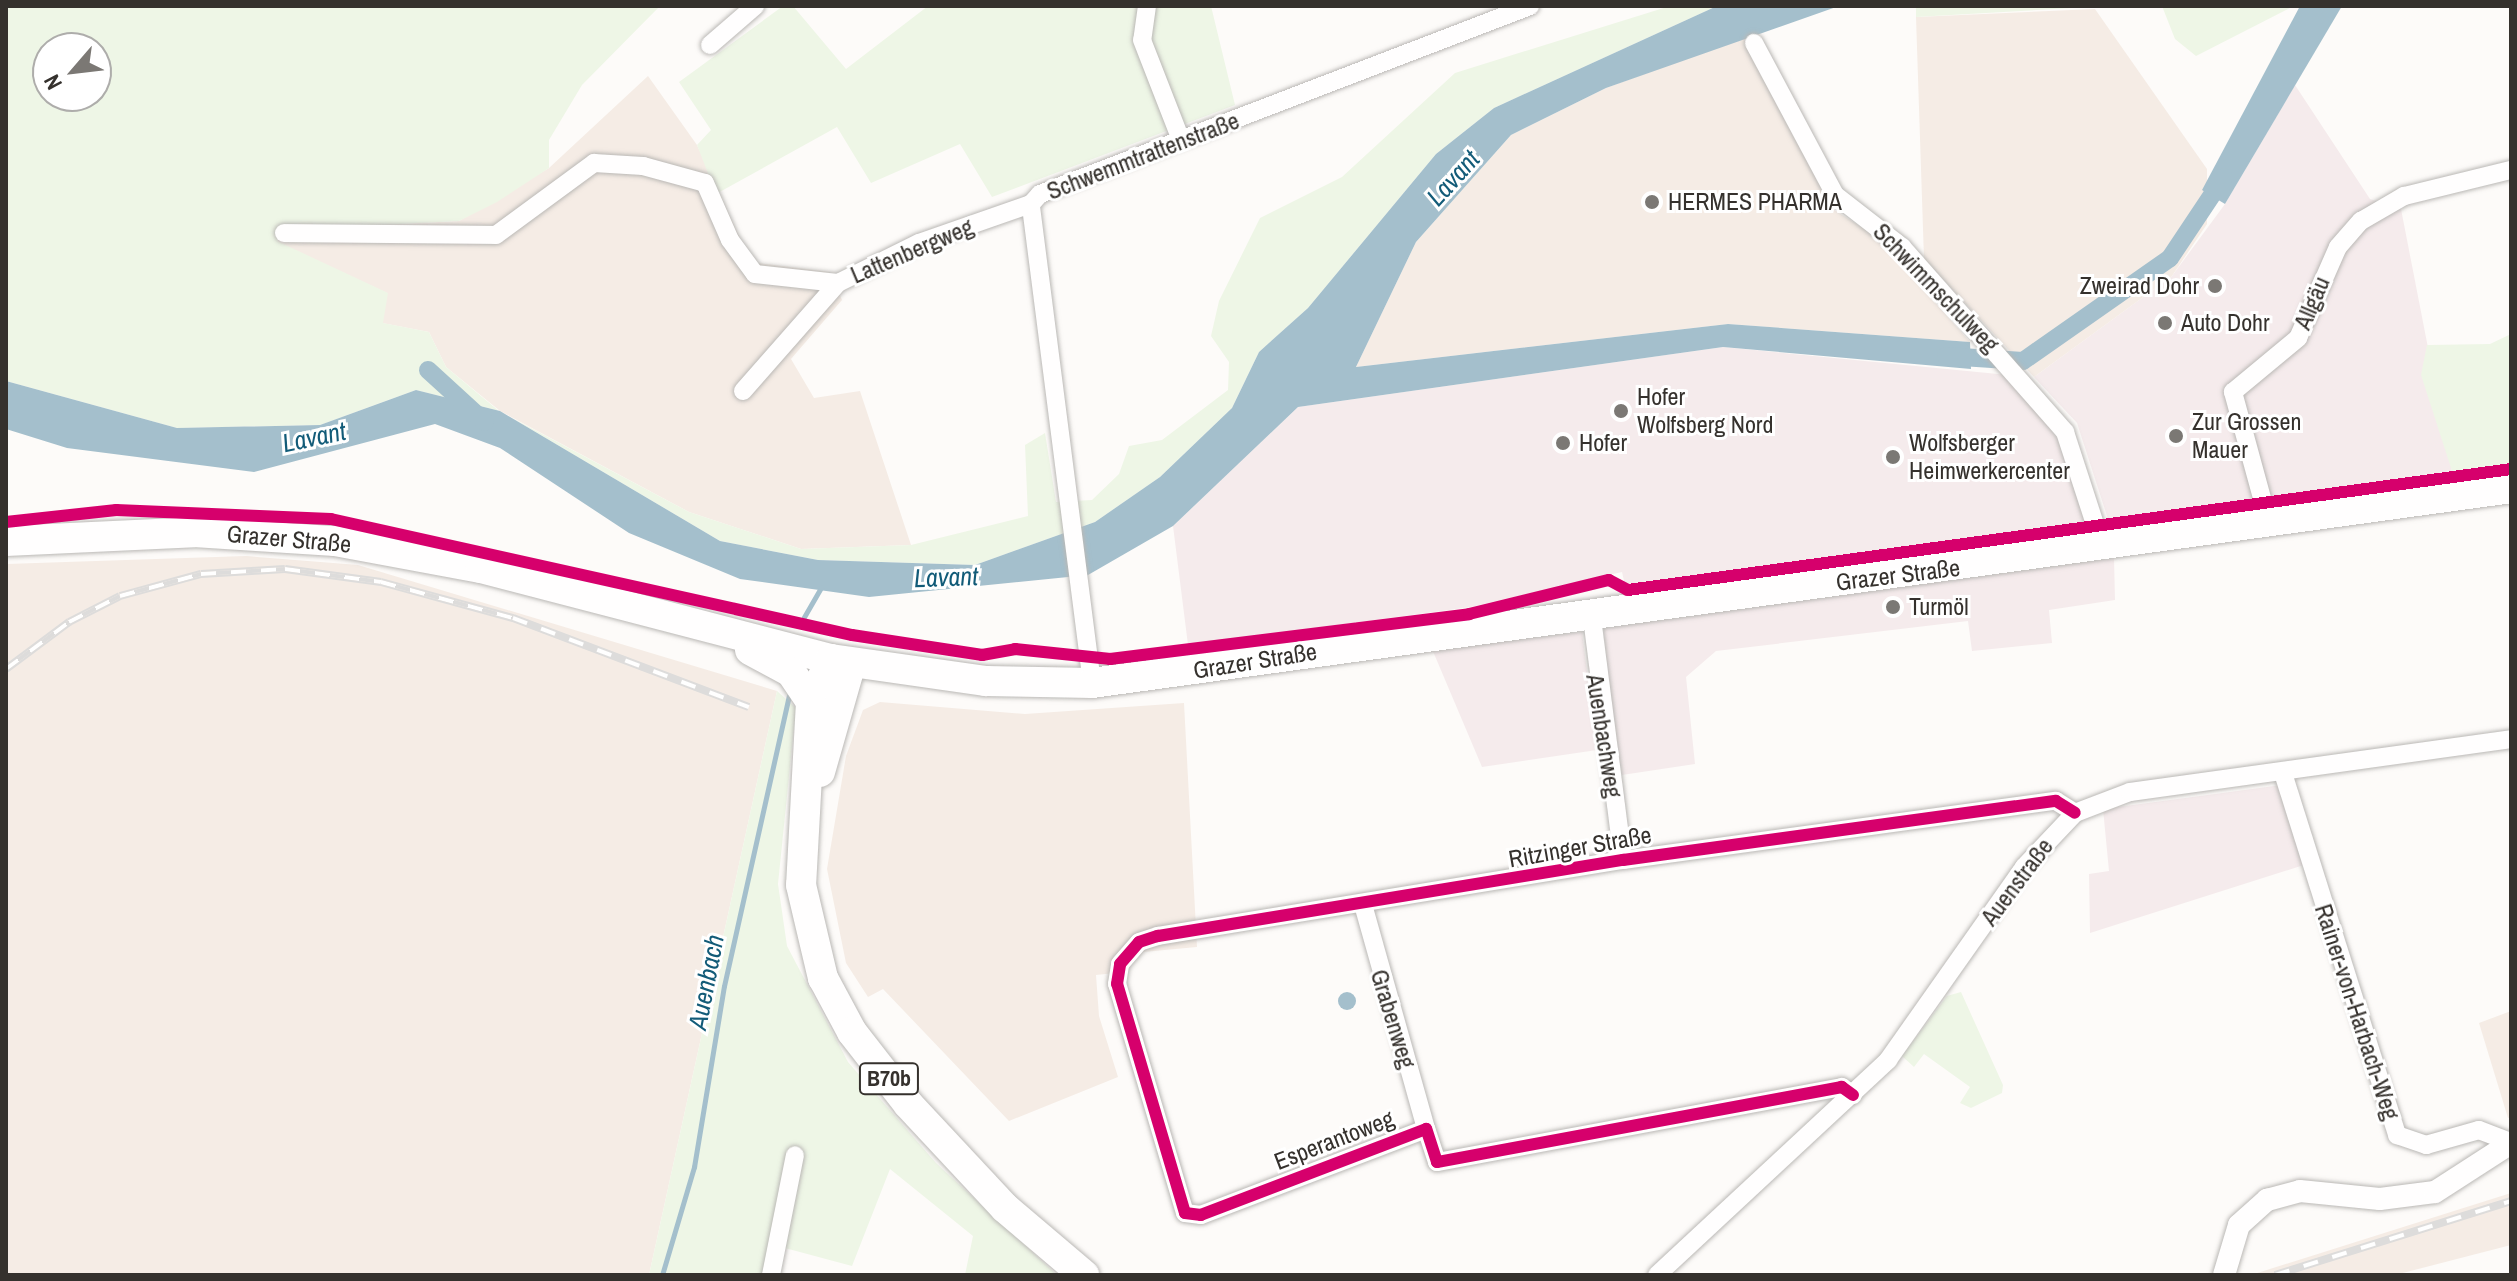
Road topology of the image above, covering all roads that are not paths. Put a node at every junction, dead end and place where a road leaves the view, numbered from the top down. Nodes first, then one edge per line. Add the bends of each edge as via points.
1 (755, 6) edge
2 (1147, 6) edge
3 (1530, 6) edge
4 (1754, 43) dead end
5 (710, 45) dead end
6 (1181, 140) junction
7 (2511, 170) edge
8 (1031, 204) junction
9 (284, 233) dead end
10 (838, 283) junction
11 (743, 391) dead end
12 (2511, 488) edge
13 (2268, 520) junction
14 (6, 541) edge
15 (2101, 543) junction
16 (1591, 610) junction
17 (698, 624) junction
18 (841, 661) junction
19 (1092, 683) junction
20 (811, 702) junction
21 (2511, 739) edge
22 (2283, 773) junction
23 (2075, 813) junction
24 (805, 824) junction
25 (1623, 860) junction
26 (1364, 908) junction
27 (1117, 984) joint
28 (1853, 1095) junction
29 (1426, 1129) junction
30 (2511, 1143) edge
31 (795, 1155) dead end
32 (2225, 1267) edge
33 (771, 1275) edge
34 (1084, 1275) edge
35 (1657, 1275) edge

1 - 5 street
2 - 6 street via 1142,40
3 - 6 street, Schwemmtrattenstraße
4 - 15 street, Schwimmschulweg via 1835,195 1881,227 2021,376 2065,432
6 - 8 street, Schwemmtrattenstraße
7 - 13 street, Allgäu via 2383,205 2344,240 2287,352 2233,392
8 - 10 street, Lattenbergweg via 919,243
8 - 19 street, Schwemmtrattenstraße
9 - 10 street via 496,235 594,163 643,166 705,183 730,240 755,274
10 - 11 street, Lattenbergweg
12 - 13 main road, Grazer Straße
13 - 15 main road, Grazer Straße
14 - 17 main road, Grazer Straße via 194,532 335,541 481,568
15 - 16 main road, Grazer Straße via 1921,574
16 - 19 main road, Grazer Straße
16 - 25 street, Auenbachweg
17 - 18 main road, Grazer Straße
17 - 20 main road via 791,672
18 - 19 main road, Grazer Straße via 986,681
18 - 20 main road, B70b
18 - 24 main road, B70b
20 - 24 main road, B70b
21 - 22 street, Auenstraße
22 - 23 street, Auenstraße via 2130,792
22 - 30 street, Rainer-von-Harbach-Weg via 2391,1124 2411,1144 2479,1130
23 - 25 street, Ritzinger Straße via 2056,801
23 - 28 street, Auenstraße via 2024,867 1888,1060
24 - 34 main road, B70b via 801,885 812,938 852,1032 1005,1208
25 - 26 street, Ritzinger Straße
26 - 27 street, Ritzinger Straße via 1158,936 1127,952
26 - 29 street, Grabenweg
27 - 29 street, Esperantoweg via 1185,1213 1201,1215
28 - 29 street, Esperantoweg via 1842,1087 1437,1162
28 - 35 street, Auenstraße
30 - 32 street via 2435,1192 2397,1199 2300,1191 2275,1197 2239,1225
31 - 33 street

